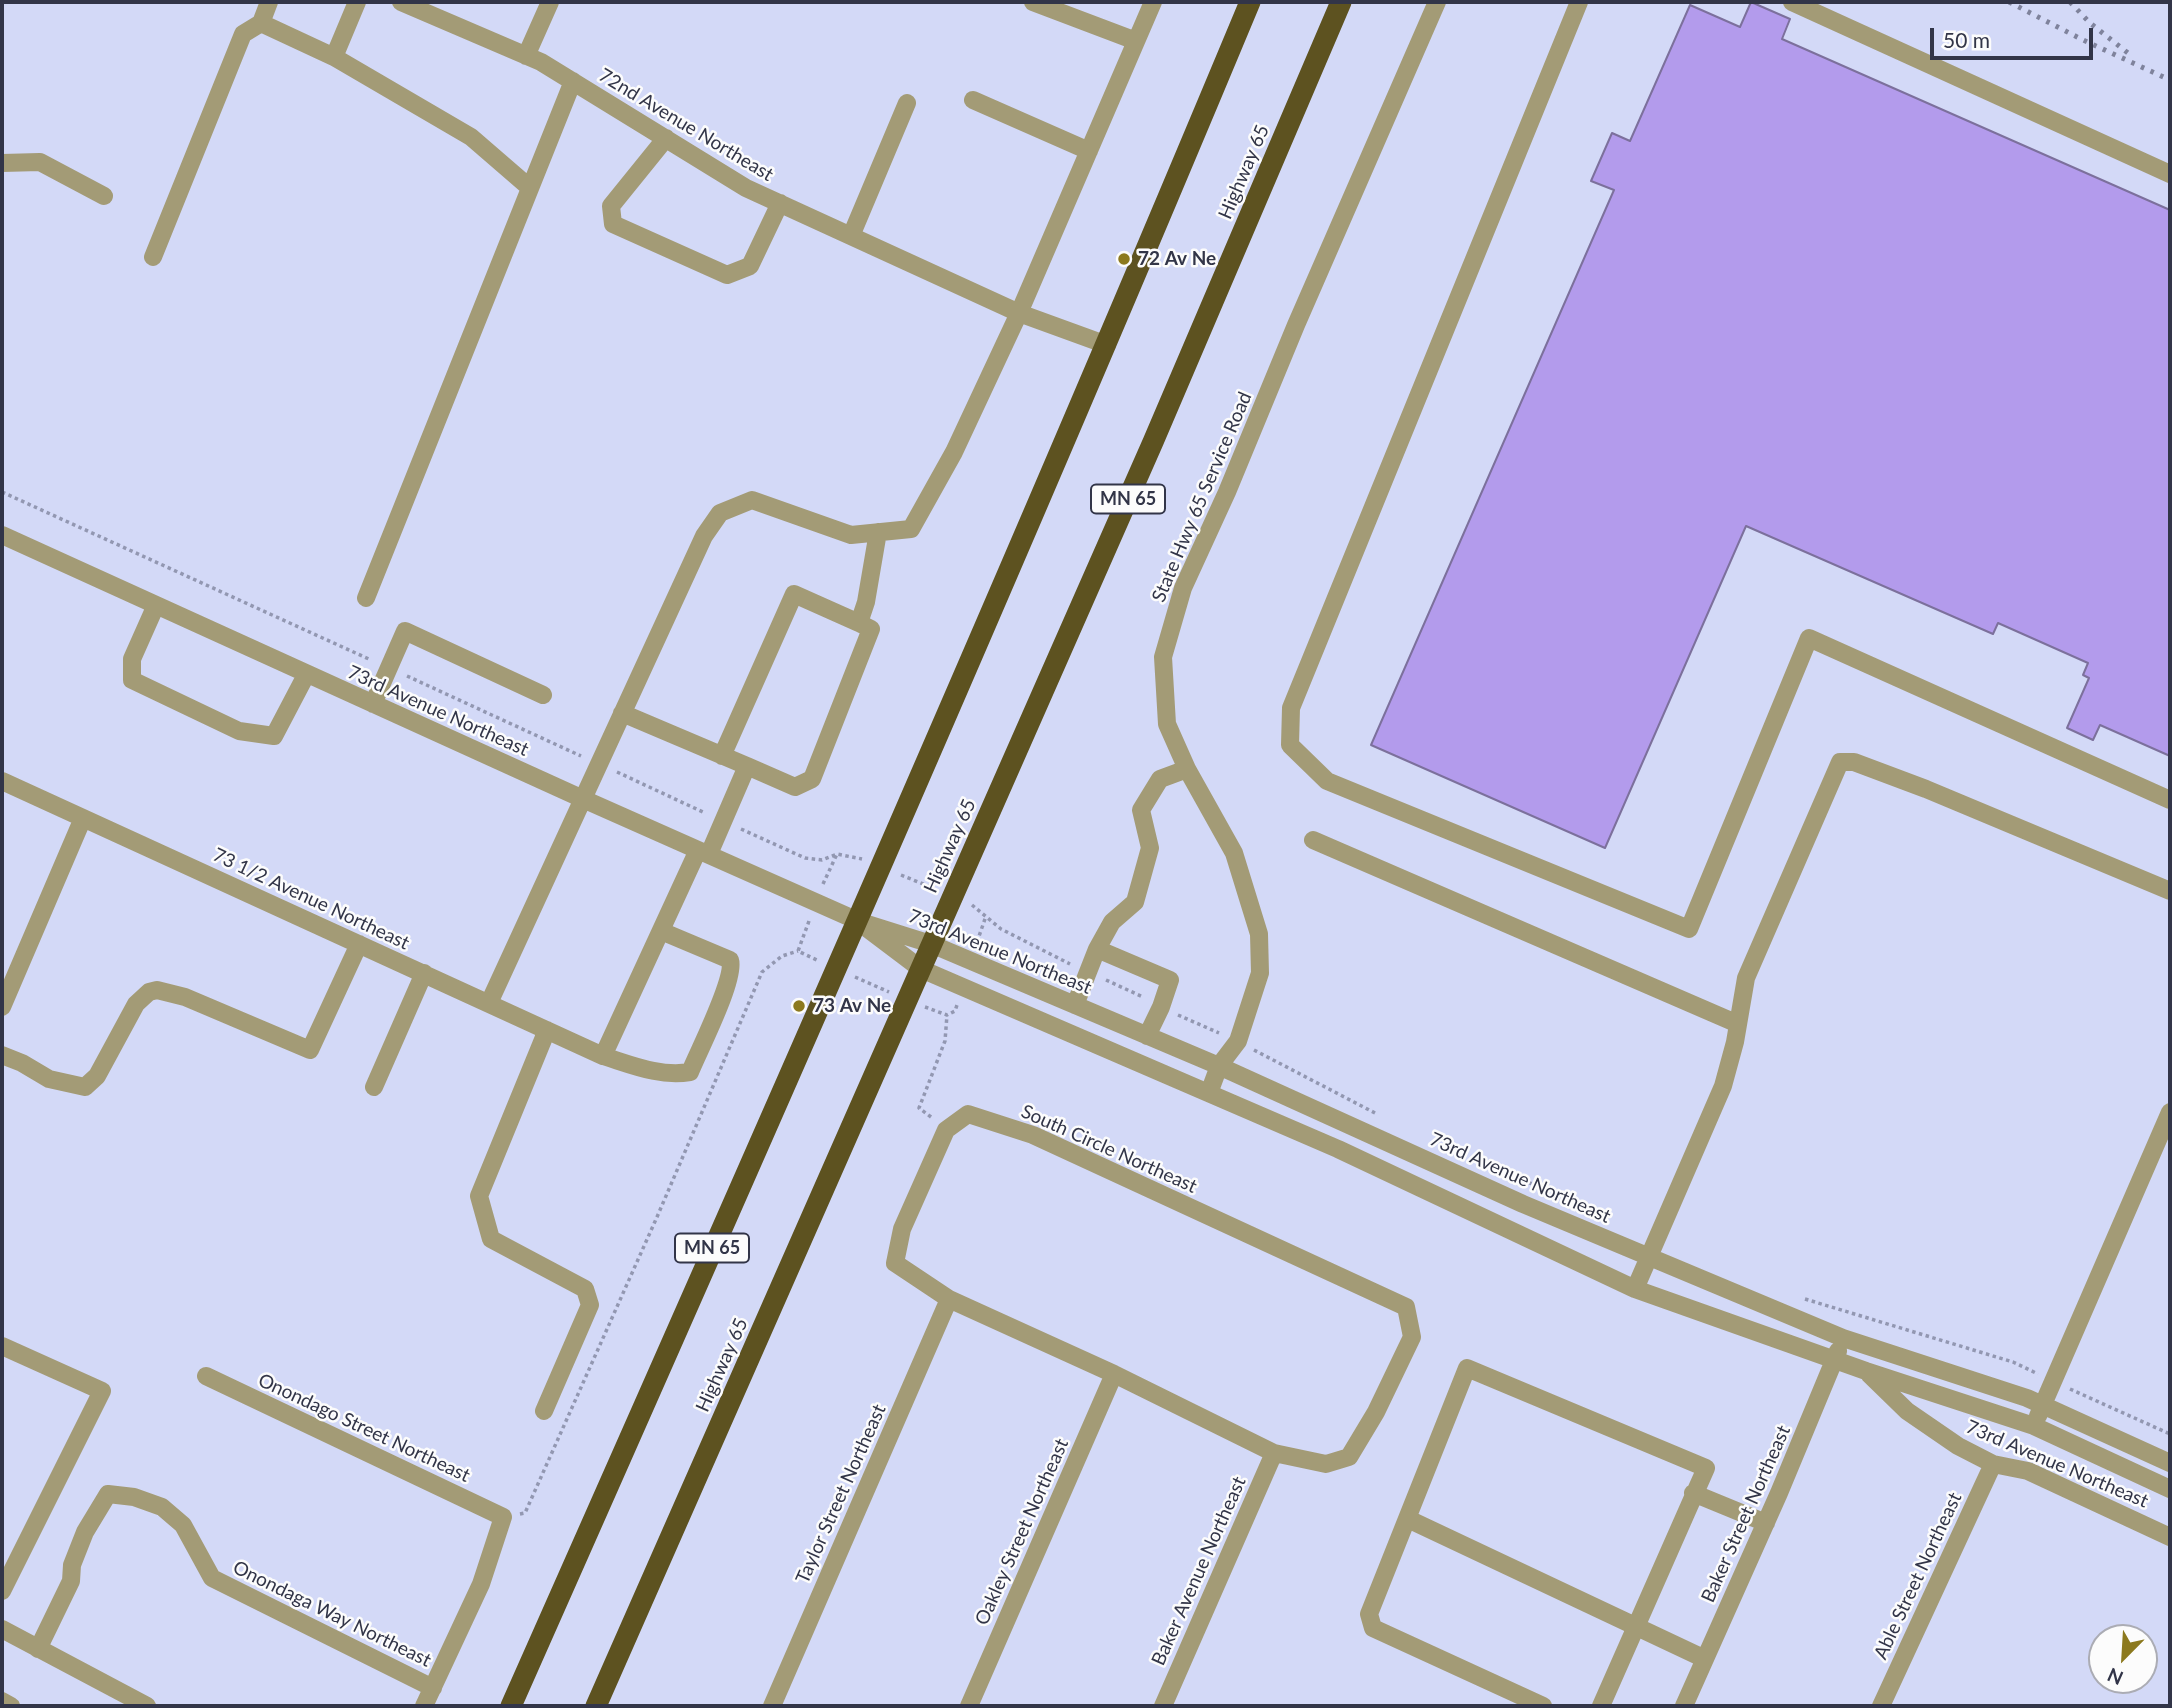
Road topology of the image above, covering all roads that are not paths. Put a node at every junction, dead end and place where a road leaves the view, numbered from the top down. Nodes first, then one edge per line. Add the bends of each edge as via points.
1 (269, 2) edge
2 (358, 2) edge
3 (401, 2) edge
4 (550, 2) edge
5 (1033, 2) edge
6 (1153, 2) edge
7 (1250, 2) edge
8 (1341, 2) edge
9 (1437, 2) edge
10 (1579, 2) edge
11 (1791, 2) edge
12 (261, 23) junction
13 (1136, 41) junction
14 (526, 56) junction
15 (334, 57) junction
16 (573, 81) junction
17 (973, 100) dead end
18 (907, 103) dead end
19 (666, 138) junction
20 (1089, 151) junction
21 (2, 163) edge
22 (2170, 174) edge
23 (530, 188) junction
24 (104, 196) dead end
25 (780, 203) junction
26 (851, 236) junction
27 (153, 257) dead end
28 (1019, 313) junction
29 (1107, 345) junction
30 (878, 532) junction
31 (2, 536) edge
32 (366, 598) dead end
33 (156, 605) junction
34 (859, 623) junction
35 (306, 675) junction
36 (543, 695) dead end
37 (373, 704) junction
38 (622, 713) junction
39 (722, 755) junction
40 (747, 766) junction
41 (1187, 769) junction
42 (2, 781) edge
43 (583, 799) junction
44 (2170, 800) edge
45 (83, 818) junction
46 (1313, 840) dead end
47 (704, 852) junction
48 (2170, 891) edge
49 (858, 921) junction
50 (661, 931) junction
51 (359, 944) junction
52 (931, 944) junction
53 (1097, 949) junction
54 (921, 969) junction
55 (424, 973) junction
56 (489, 1003) junction
57 (1075, 1005) junction
58 (2, 1007) edge
59 (1738, 1024) junction
60 (547, 1030) junction
61 (1147, 1036) junction
62 (2, 1055) edge
63 (603, 1056) junction
64 (1219, 1066) junction
65 (374, 1087) dead end
66 (1209, 1093) junction
67 (2170, 1112) edge
68 (1649, 1256) junction
69 (1635, 1289) junction
70 (949, 1299) junction
71 (1843, 1338) junction
72 (2, 1346) edge
73 (1835, 1360) junction
74 (1866, 1371) junction
75 (1114, 1374) junction
76 (206, 1376) dead end
77 (2043, 1405) junction
78 (544, 1411) dead end
79 (2034, 1426) junction
80 (1274, 1453) junction
81 (2170, 1463) edge
82 (1993, 1464) junction
83 (2170, 1489) edge
84 (1693, 1493) junction
85 (1408, 1519) junction
86 (1766, 1523) junction
87 (2170, 1537) edge
88 (2, 1591) edge
89 (1636, 1626) junction
90 (2, 1629) edge
91 (38, 1649) junction
92 (1705, 1659) junction
93 (433, 1688) junction
94 (2, 1701) edge
95 (11, 1706) edge
96 (147, 1706) edge
97 (424, 1706) edge
98 (511, 1706) edge
99 (596, 1706) edge
100 (772, 1706) edge
101 (969, 1706) edge
102 (1163, 1706) edge
103 (1543, 1706) edge
104 (1601, 1706) edge
105 (1684, 1706) edge
106 (1881, 1706) edge

1 - 12 street
2 - 15 street
3 - 14 street, 72nd Avenue Northeast
4 - 14 street
5 - 13 street
6 - 13 street
7 - 29 highway, MN 65
8 - 52 highway, Highway 65 / MN 65
9 - 41 street, State Hwy 65 Service Road via 1183,588 1163,657 1167,724
10 - 44 street via 1291,708 1290,745 1326,782 1689,929 1809,638
11 - 22 street
12 - 15 street
12 - 27 street via 243,34
13 - 20 street
14 - 16 street, 72nd Avenue Northeast
15 - 23 street via 471,137
16 - 19 street, 72nd Avenue Northeast
16 - 23 street
17 - 20 street
18 - 26 street
19 - 25 street, 72nd Avenue Northeast via 746,188
19 - 25 street via 611,206 613,224 727,275 750,266
20 - 28 street
21 - 24 street via 40,162
23 - 32 street
25 - 26 street, 72nd Avenue Northeast
26 - 28 street, 72nd Avenue Northeast
28 - 29 street, 72nd Avenue Northeast
28 - 30 street via 954,453 911,529
29 - 49 highway, MN 65
30 - 34 street
30 - 38 street via 851,535 752,500 720,513 704,536
31 - 33 street, 73rd Avenue Northeast
33 - 35 street, 73rd Avenue Northeast
33 - 35 street via 132,659 132,680 239,731 274,736
34 - 39 street via 794,594
34 - 40 street via 871,629 811,779 795,787
35 - 37 street, 73rd Avenue Northeast
36 - 37 street via 405,631
37 - 43 street, 73rd Avenue Northeast
38 - 39 street
38 - 43 street
39 - 40 street
40 - 47 street
41 - 53 street via 1160,779 1140,810 1150,848 1135,902 1112,922
41 - 64 street, State Hwy 65 Service Road via 1234,853 1259,934 1260,973 1238,1041
42 - 45 street, 73 1/2 Avenue Northeast
43 - 47 street, 73rd Avenue Northeast
43 - 56 street
45 - 51 street, 73 1/2 Avenue Northeast
45 - 58 street
46 - 59 street
47 - 49 street, 73rd Avenue Northeast
47 - 50 street
48 - 59 street via 1926,789 1854,762 1840,762 1746,978
49 - 52 street, 73rd Avenue Northeast
49 - 54 street, 73rd Avenue Northeast
49 - 98 highway, MN 65
50 - 63 street
50 - 63 street, 73 1/2 Avenue Northeast via 730,960 733,967 690,1072 661,1072
51 - 55 street, 73 1/2 Avenue Northeast
51 - 62 street via 310,1050 158,990 136,1004 97,1076 85,1087 50,1079
52 - 54 highway, Highway 65 / MN 65
52 - 57 street, 73rd Avenue Northeast
53 - 57 street
53 - 61 street via 1170,980
54 - 66 street, 73rd Avenue Northeast
54 - 99 highway, Highway 65 / MN 65
55 - 56 street, 73 1/2 Avenue Northeast
55 - 65 street
56 - 60 street, 73 1/2 Avenue Northeast
57 - 61 street, 73rd Avenue Northeast
59 - 68 street via 1723,1086
60 - 63 street, 73 1/2 Avenue Northeast
60 - 78 street via 479,1196 491,1239 585,1289 590,1305
61 - 64 street, 73rd Avenue Northeast
64 - 66 street, State Hwy 65 Service Road
64 - 68 street, 73rd Avenue Northeast
66 - 69 street, 73rd Avenue Northeast
67 - 77 street
68 - 69 street
68 - 71 street, 73rd Avenue Northeast
69 - 73 street, 73rd Avenue Northeast
70 - 75 street, South Circle Northeast
70 - 80 street, South Circle Northeast via 895,1263 902,1229 946,1130 968,1114 1033,1135 1406,1307 1412,1337 1349,1457 1326,1464
70 - 100 street, Taylor Street Northeast
71 - 73 street, Baker Street Northeast
71 - 77 street, 73rd Avenue Northeast
72 - 88 street via 102,1391
73 - 74 street, 73rd Avenue Northeast
73 - 86 street, Baker Street Northeast
74 - 79 street, 73rd Avenue Northeast
74 - 82 street, 73rd Avenue Northeast via 1907,1411
75 - 80 street, South Circle Northeast
75 - 101 street, Oakley Street Northeast
76 - 93 street, Onondago Street Northeast via 503,1517 481,1584
77 - 79 street
77 - 81 street, 73rd Avenue Northeast
79 - 83 street, 73rd Avenue Northeast
80 - 102 street, Baker Avenue Northeast
82 - 87 street, 73rd Avenue Northeast via 2028,1471
82 - 106 street, Able Street Northeast
84 - 85 street via 1706,1468 1467,1368
84 - 86 street
84 - 89 street
85 - 89 street
85 - 103 street via 1369,1614 1373,1628
86 - 92 street, Baker Street Northeast
89 - 92 street
89 - 104 street
90 - 91 street
91 - 93 street, Onondaga Way Northeast via 71,1581 72,1564 85,1532 108,1494 162,1507 183,1525 212,1578
91 - 96 street
92 - 105 street, Baker Street Northeast
93 - 97 street
94 - 95 street

